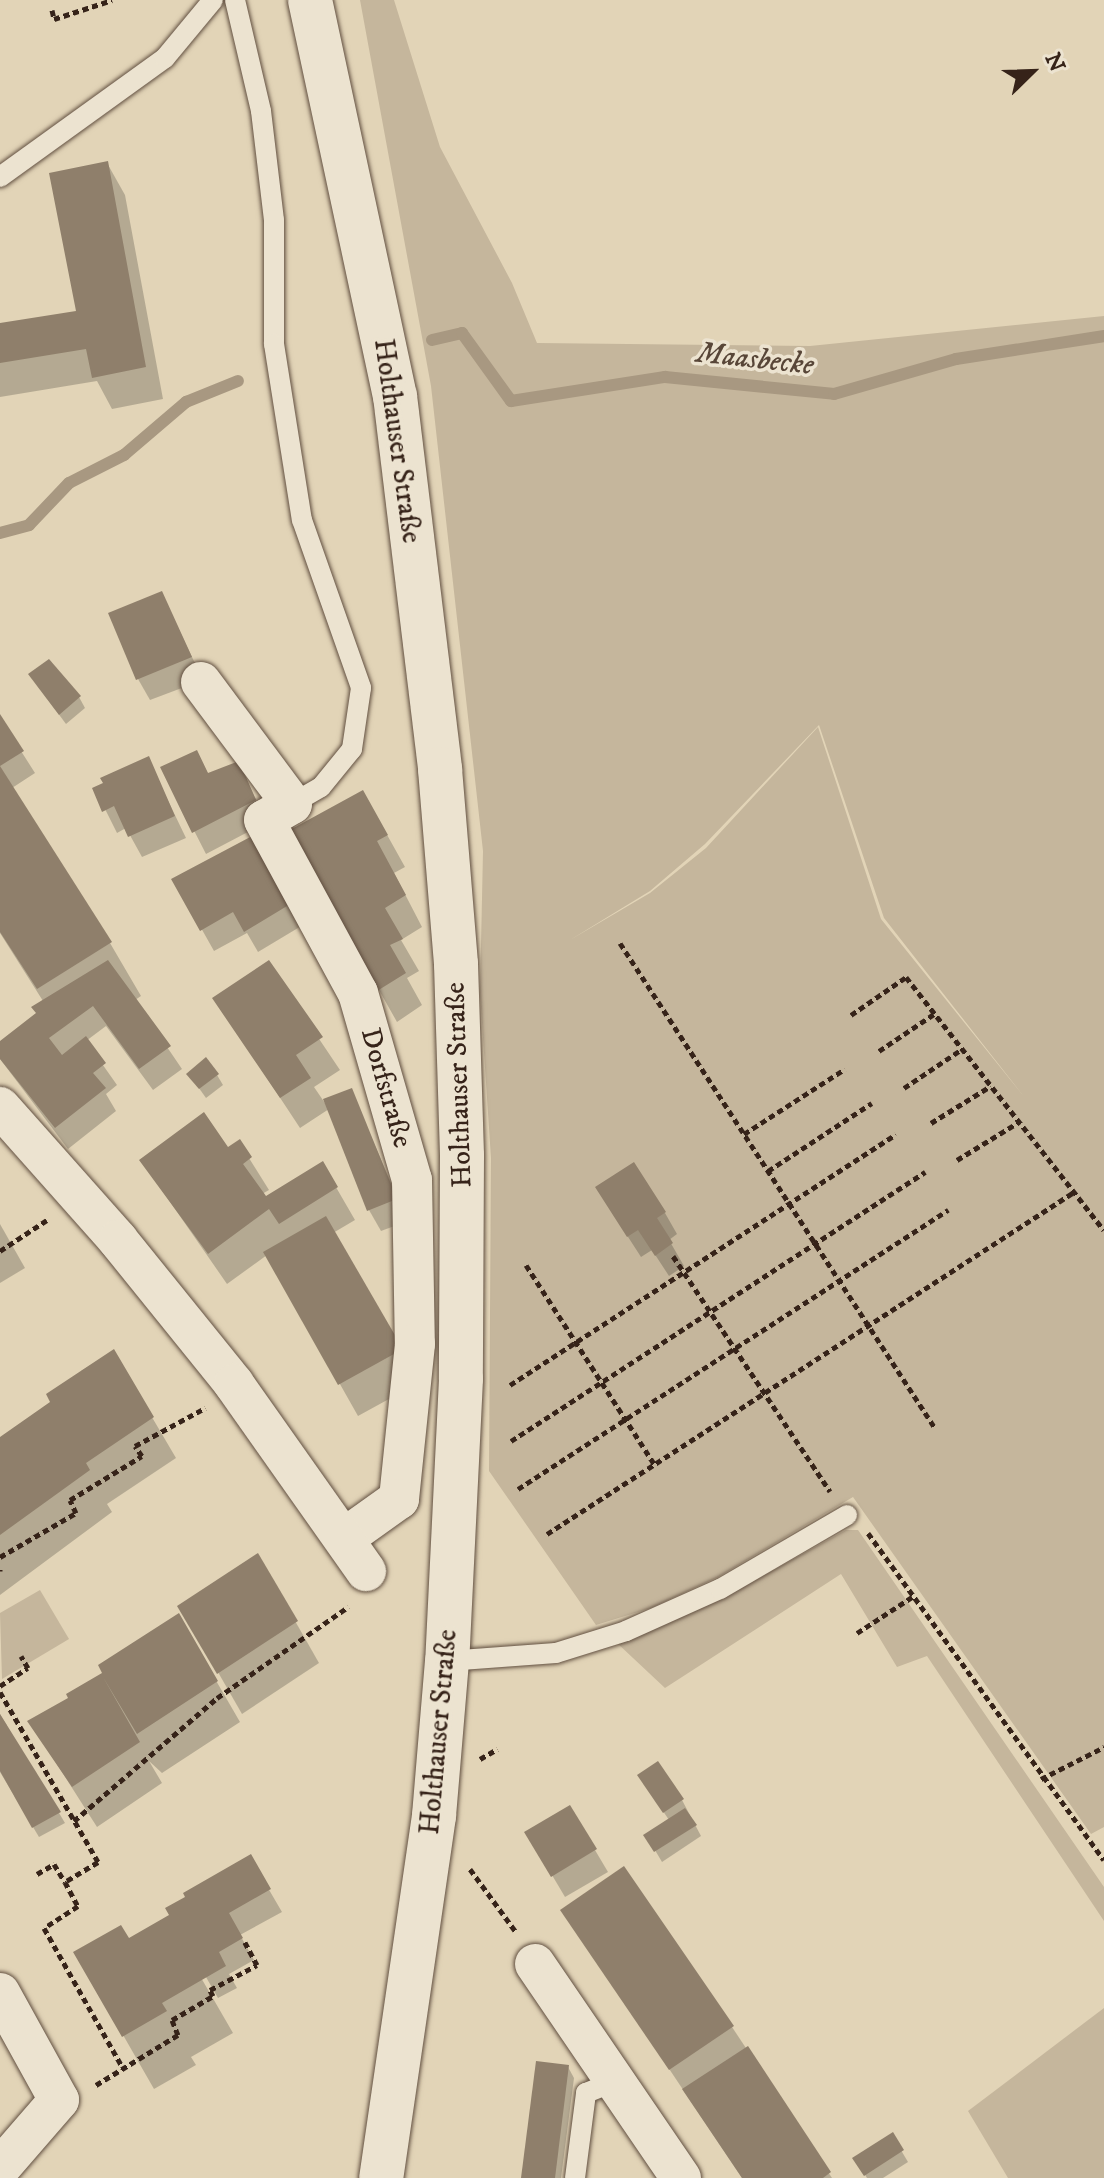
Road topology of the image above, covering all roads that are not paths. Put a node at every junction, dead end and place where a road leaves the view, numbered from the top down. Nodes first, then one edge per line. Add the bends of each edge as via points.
1 (213, 0) edge
2 (235, 0) edge
3 (310, 0) edge
4 (0, 177) edge
5 (201, 682) dead end
6 (292, 804) junction
7 (0, 1107) edge
8 (847, 1515) road end
9 (346, 1537) junction
10 (366, 1571) road end
11 (447, 1661) junction
12 (535, 1964) road end
13 (0, 1993) edge
14 (618, 2080) junction
15 (0, 2168) edge
16 (381, 2178) edge
17 (575, 2178) edge
18 (681, 2178) edge

1 - 4 lane via 165,58
2 - 6 lane via 261,111 274,220 274,344 302,520 361,688 352,749 321,787
3 - 11 street, Holthauser Straße via 395,396 441,784 456,964 461,1379
5 - 6 street
6 - 9 street, Dorfstraße via 264,820 358,993 412,1180 415,1344 399,1499
7 - 9 street via 118,1240 234,1384
8 - 11 lane via 720,1589 626,1631 556,1653
9 - 10 street
11 - 16 street, Holthauser Straße via 434,1816
12 - 14 street
13 - 15 street via 59,2100
14 - 17 lane via 586,2093
14 - 18 street

